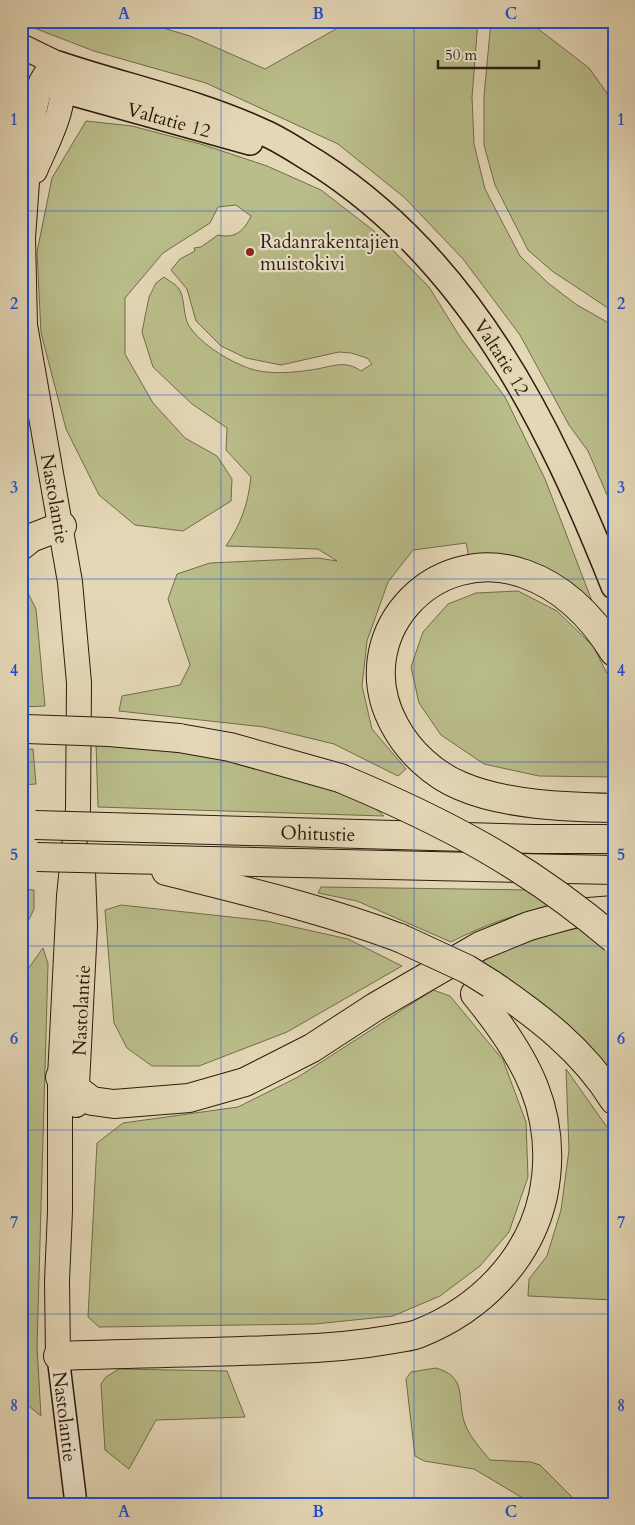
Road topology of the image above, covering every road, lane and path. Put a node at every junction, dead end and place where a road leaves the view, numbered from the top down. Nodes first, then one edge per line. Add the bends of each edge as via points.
1 (21, 46) edge
2 (46, 78) edge
3 (330, 171) junction
4 (22, 230) edge
5 (62, 526) junction
6 (21, 546) edge
7 (614, 586) edge
8 (614, 652) edge
9 (24, 730) edge
10 (614, 808) edge
11 (28, 825) edge
12 (614, 839) edge
13 (29, 857) edge
14 (120, 860) junction
15 (614, 870) edge
16 (614, 910) edge
17 (614, 939) edge
18 (483, 989) junction
19 (69, 1084) junction
20 (614, 1100) edge
21 (58, 1356) junction
22 (71, 1503) edge

1 - 2 main road
2 - 3 highway, Valtatie 12
2 - 3 highway, Valtatie 12 via 105,79 214,112 266,133
2 - 4 main road, Nastolantie via 55,121 28,191
3 - 7 highway, Valtatie 12 via 360,192 420,246 477,317 534,410 589,523
4 - 5 main road, Nastolantie via 25,325
5 - 6 highway
5 - 19 main road, Nastolantie via 79,683 78,809 69,896
8 - 10 highway via 601,631 575,603 548,584 524,573 492,568 467,570 440,579 407,604 394,621 384,643 380,678 388,713 400,736 432,770 460,786 500,799
9 - 17 highway, bridge via 179,738 230,747 340,778 420,812 486,846 573,904
11 - 12 highway, Ohitustie, bridge
13 - 14 highway, Ohitustie, bridge
14 - 15 highway, Ohitustie
14 - 18 highway, bridge via 347,918 400,938 457,978
16 - 19 highway via 576,914 529,926 480,946 312,1048 245,1082 189,1098 114,1104 92,1101
18 - 20 highway via 557,1032
18 - 21 highway via 527,1067 541,1102 547,1174 528,1241 506,1272 478,1299 419,1334 370,1343 289,1350
19 - 21 main road, Nastolantie via 57,1281
21 - 22 main road, Nastolantie

